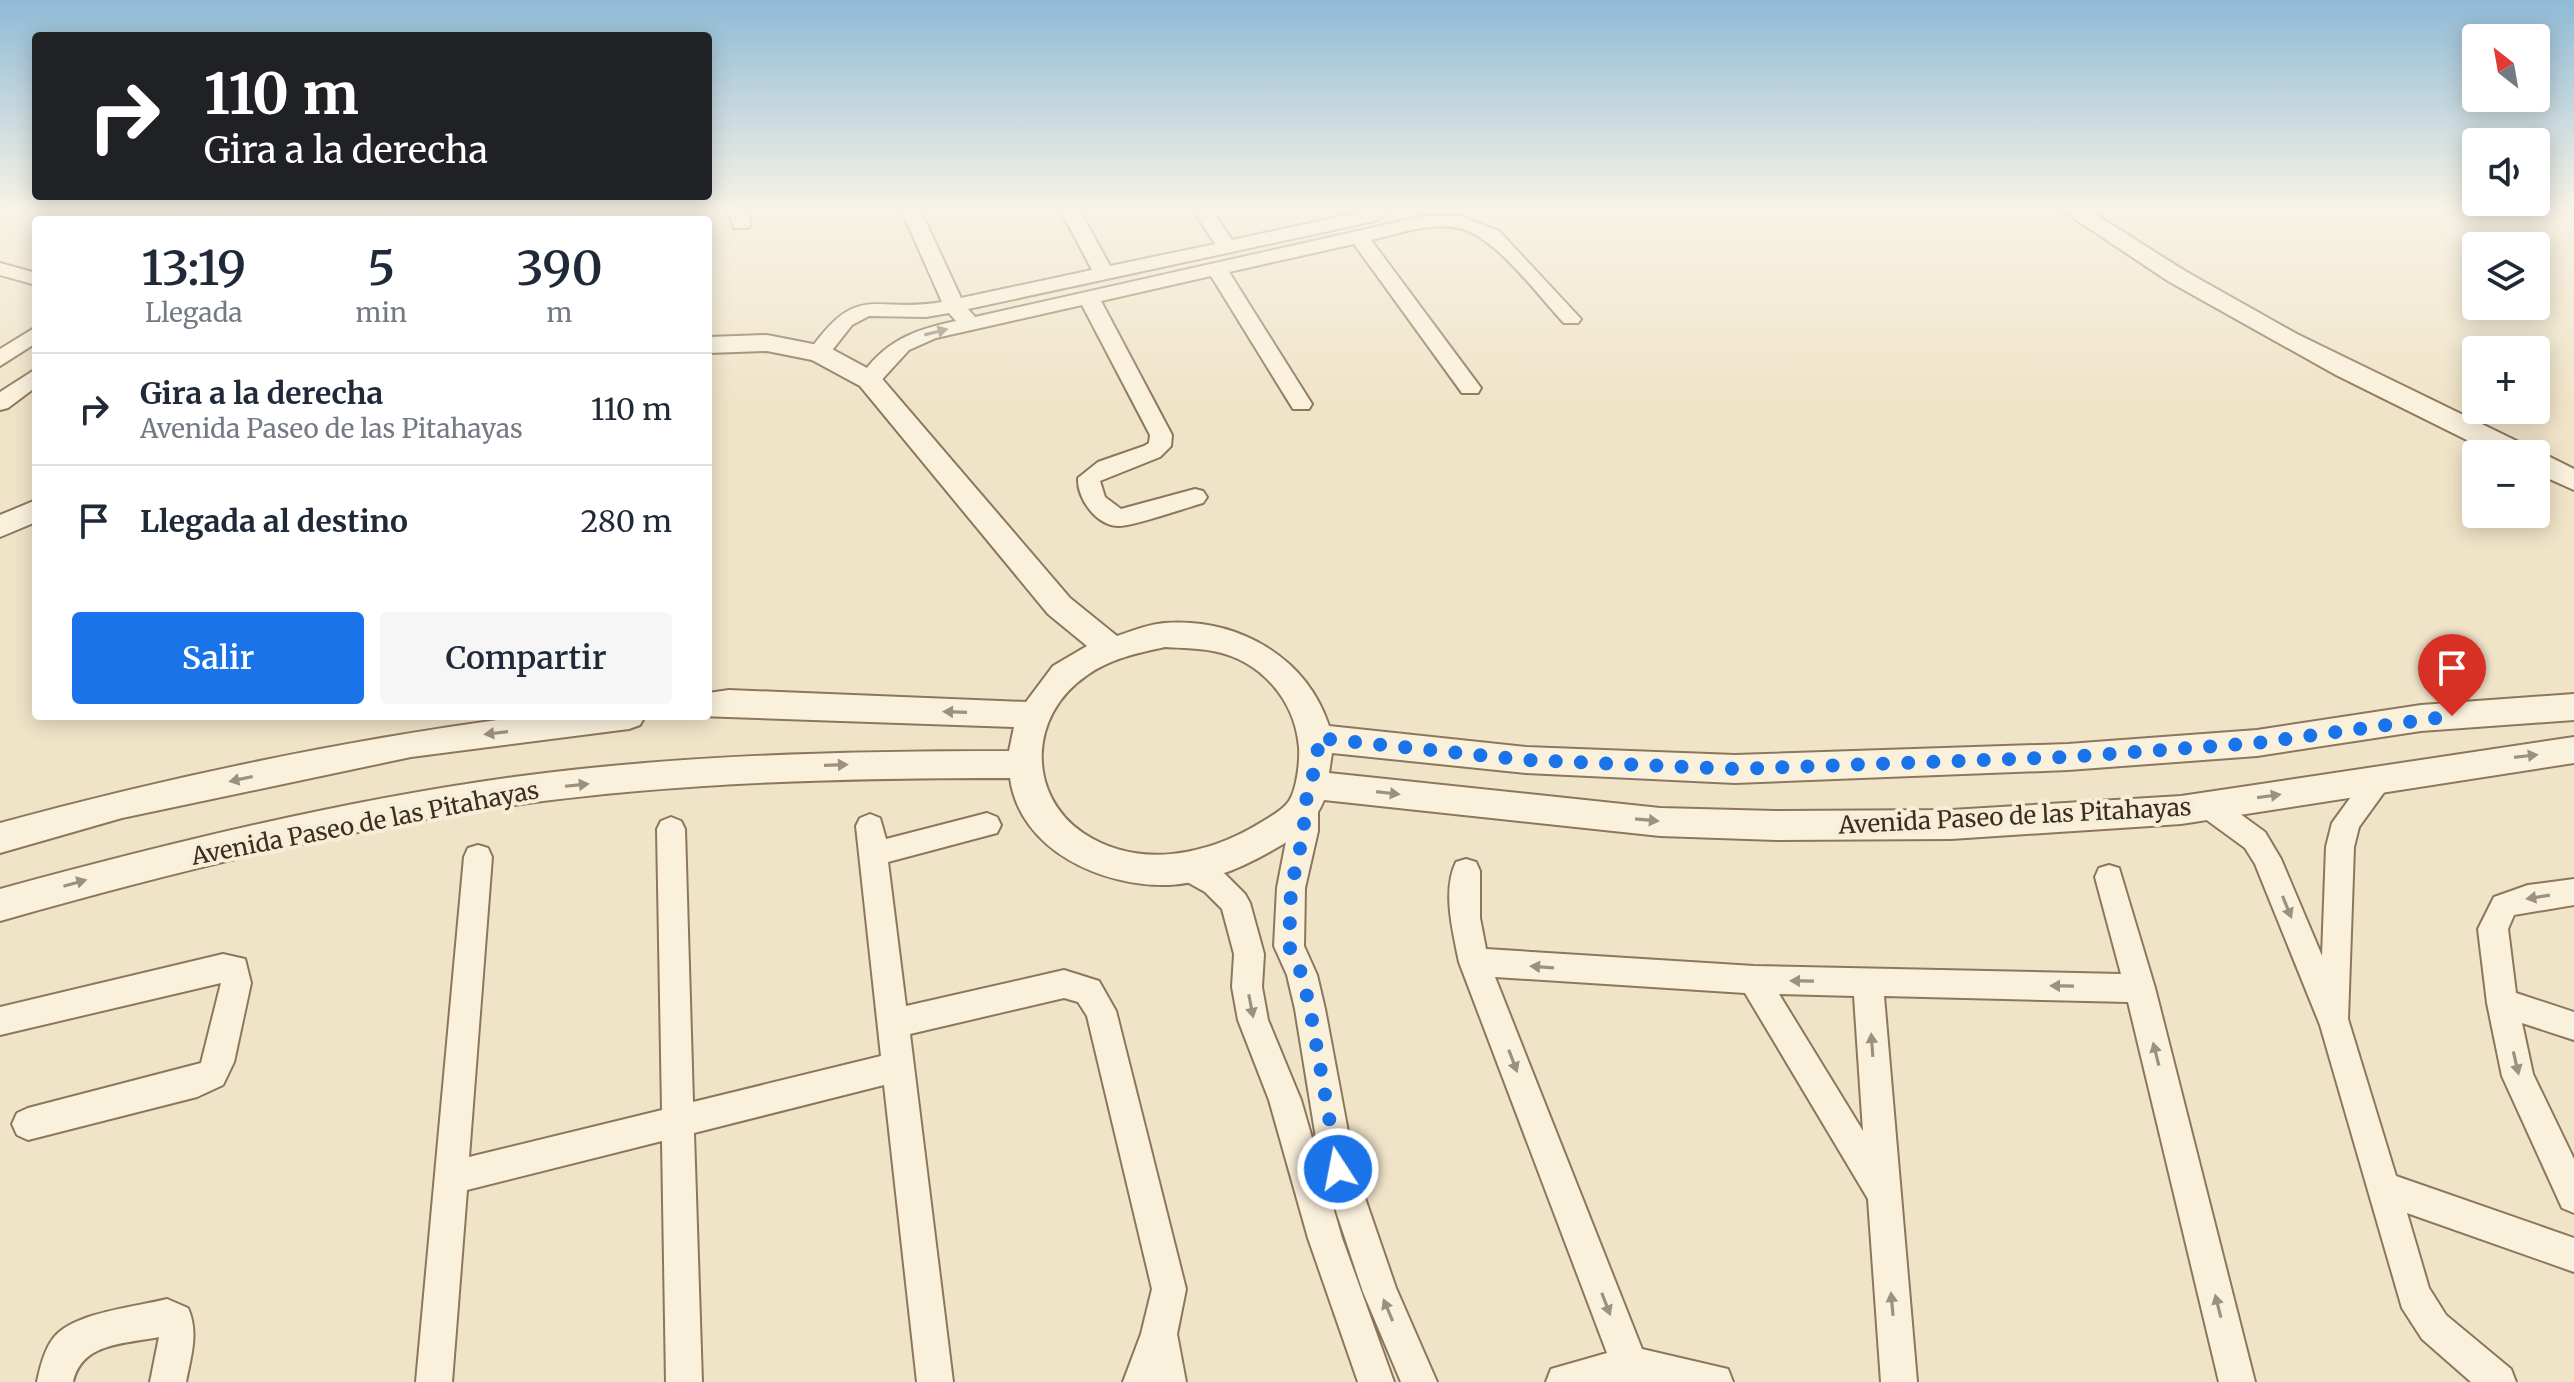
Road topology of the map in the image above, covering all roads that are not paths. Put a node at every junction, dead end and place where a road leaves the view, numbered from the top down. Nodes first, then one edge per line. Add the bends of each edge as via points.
1 (9, 271) edge
2 (938, 271) edge
3 (1115, 271) edge
4 (1206, 271) edge
5 (1219, 271) edge
6 (1384, 271) edge
7 (1526, 271) edge
8 (2168, 271) edge
9 (1104, 274) joint
10 (32, 278) edge
11 (1089, 298) junction
12 (954, 306) junction
13 (1571, 319) dead end
14 (971, 325) junction
15 (32, 336) edge
16 (712, 345) edge
17 (819, 353) junction
18 (0, 359) edge
19 (32, 379) edge
20 (869, 380) junction
21 (1470, 388) dead end
22 (0, 403) edge
23 (1301, 404) dead end
24 (2490, 440) edge
25 (2550, 469) edge
26 (2574, 480) edge
27 (1195, 497) dead end
28 (32, 512) edge
29 (0, 527) edge
30 (1111, 648) junction
31 (712, 705) edge
32 (2574, 707) edge
33 (1033, 715) junction
34 (598, 720) edge
35 (1317, 738) junction
36 (2574, 750) edge
37 (1022, 765) junction
38 (2379, 780) junction
39 (1307, 796) junction
40 (2207, 805) junction
41 (987, 825) dead end
42 (671, 829) dead end
43 (0, 838) edge
44 (478, 857) dead end
45 (1190, 869) junction
46 (1466, 871) dead end
47 (2109, 877) dead end
48 (2574, 892) edge
49 (0, 905) edge
50 (1289, 946) junction
51 (1249, 954) junction
52 (1474, 962) junction
53 (1754, 980) junction
54 (1868, 982) junction
55 (2140, 988) junction
56 (2502, 1003) junction
57 (0, 1021) edge
58 (895, 1023) junction
59 (2335, 1025) junction
60 (2574, 1026) edge
61 (900, 1066) junction
62 (679, 1122) junction
63 (28, 1124) dead end
64 (451, 1178) junction
65 (2385, 1189) junction
66 (1883, 1193) junction
67 (2574, 1196) edge
68 (2574, 1255) edge
69 (1159, 1334) junction
70 (1630, 1365) junction
71 (55, 1382) edge
72 (168, 1382) edge
73 (434, 1382) edge
74 (684, 1382) edge
75 (935, 1382) edge
76 (1141, 1382) edge
77 (1168, 1382) edge
78 (1376, 1382) edge
79 (1419, 1382) edge
80 (1567, 1382) edge
81 (1715, 1382) edge
82 (1899, 1382) edge
83 (2237, 1382) edge
84 (2498, 1382) edge

1 - 10 street
2 - 12 street
3 - 9 street
4 - 11 street
5 - 23 street
6 - 21 street
7 - 13 street
8 - 24 street via 2300,347
9 - 12 street
11 - 14 street
11 - 27 street via 1161,435 1160,446 1149,455 1101,467 1089,478 1088,488 1098,505 1119,518
12 - 14 street
12 - 17 street via 863,311 845,321
20 -> 14 street via 902,345
15 - 18 street
16 - 17 street via 767,343
17 - 20 street
19 - 22 street
20 - 30 street via 1059,606
25 - 26 street
28 - 29 street
30 - 33 street via 1065,675
30 - 35 street via 1178,636 1219,640 1267,660 1302,694
33 -> 31 street
32 - 35 street via 2421,718 2257,743 2068,757 1735,769 1526,760
33 - 37 street
34 -> 43 street via 411,744 122,804
35 - 39 street via 1318,756
38 -> 36 street, Avenida Paseo de las Pitahayas
37 - 45 street via 1034,806 1059,837 1097,859 1142,871
49 -> 37 street, Avenida Paseo de las Pitahayas via 124,870 504,793 731,769
40 -> 38 street, Avenida Paseo de las Pitahayas
38 - 59 street via 2346,823 2340,847
39 -> 40 street, Avenida Paseo de las Pitahayas via 1659,822 1863,828 2129,815
39 - 45 street via 1239,855
39 - 50 street via 1291,888
40 -> 59 street via 2255,840 2267,859
41 - 58 street via 872,840
42 - 62 street
44 - 64 street
45 - 51 street via 1235,903
46 - 52 street via 1465,918
47 - 55 street
48 -> 56 street via 2504,906 2493,929
50 - 51 street
79 -> 50 street via 1380,1292 1338,1169 1310,1009
51 -> 78 street via 1253,1020 1285,1100 1325,1238
53 -> 52 street
52 -> 70 street
54 -> 53 street
53 - 66 street
55 -> 54 street
66 -> 54 street
83 -> 55 street
56 - 60 street
56 -> 67 street via 2518,1076
57 - 63 street via 223,967 234,969 236,983 212,1074
58 - 61 street
58 - 69 street via 1064,984 1088,991 1101,1011 1169,1289
59 - 65 street
61 - 62 street
61 - 75 street
62 - 64 street
62 - 74 street
64 - 73 street
65 - 68 street
65 - 84 street via 2414,1296 2434,1327
82 -> 66 street
69 - 76 street
69 - 77 street
70 - 80 street
70 - 81 street
71 - 72 street via 59,1361 82,1339 167,1317 176,1320 178,1330

